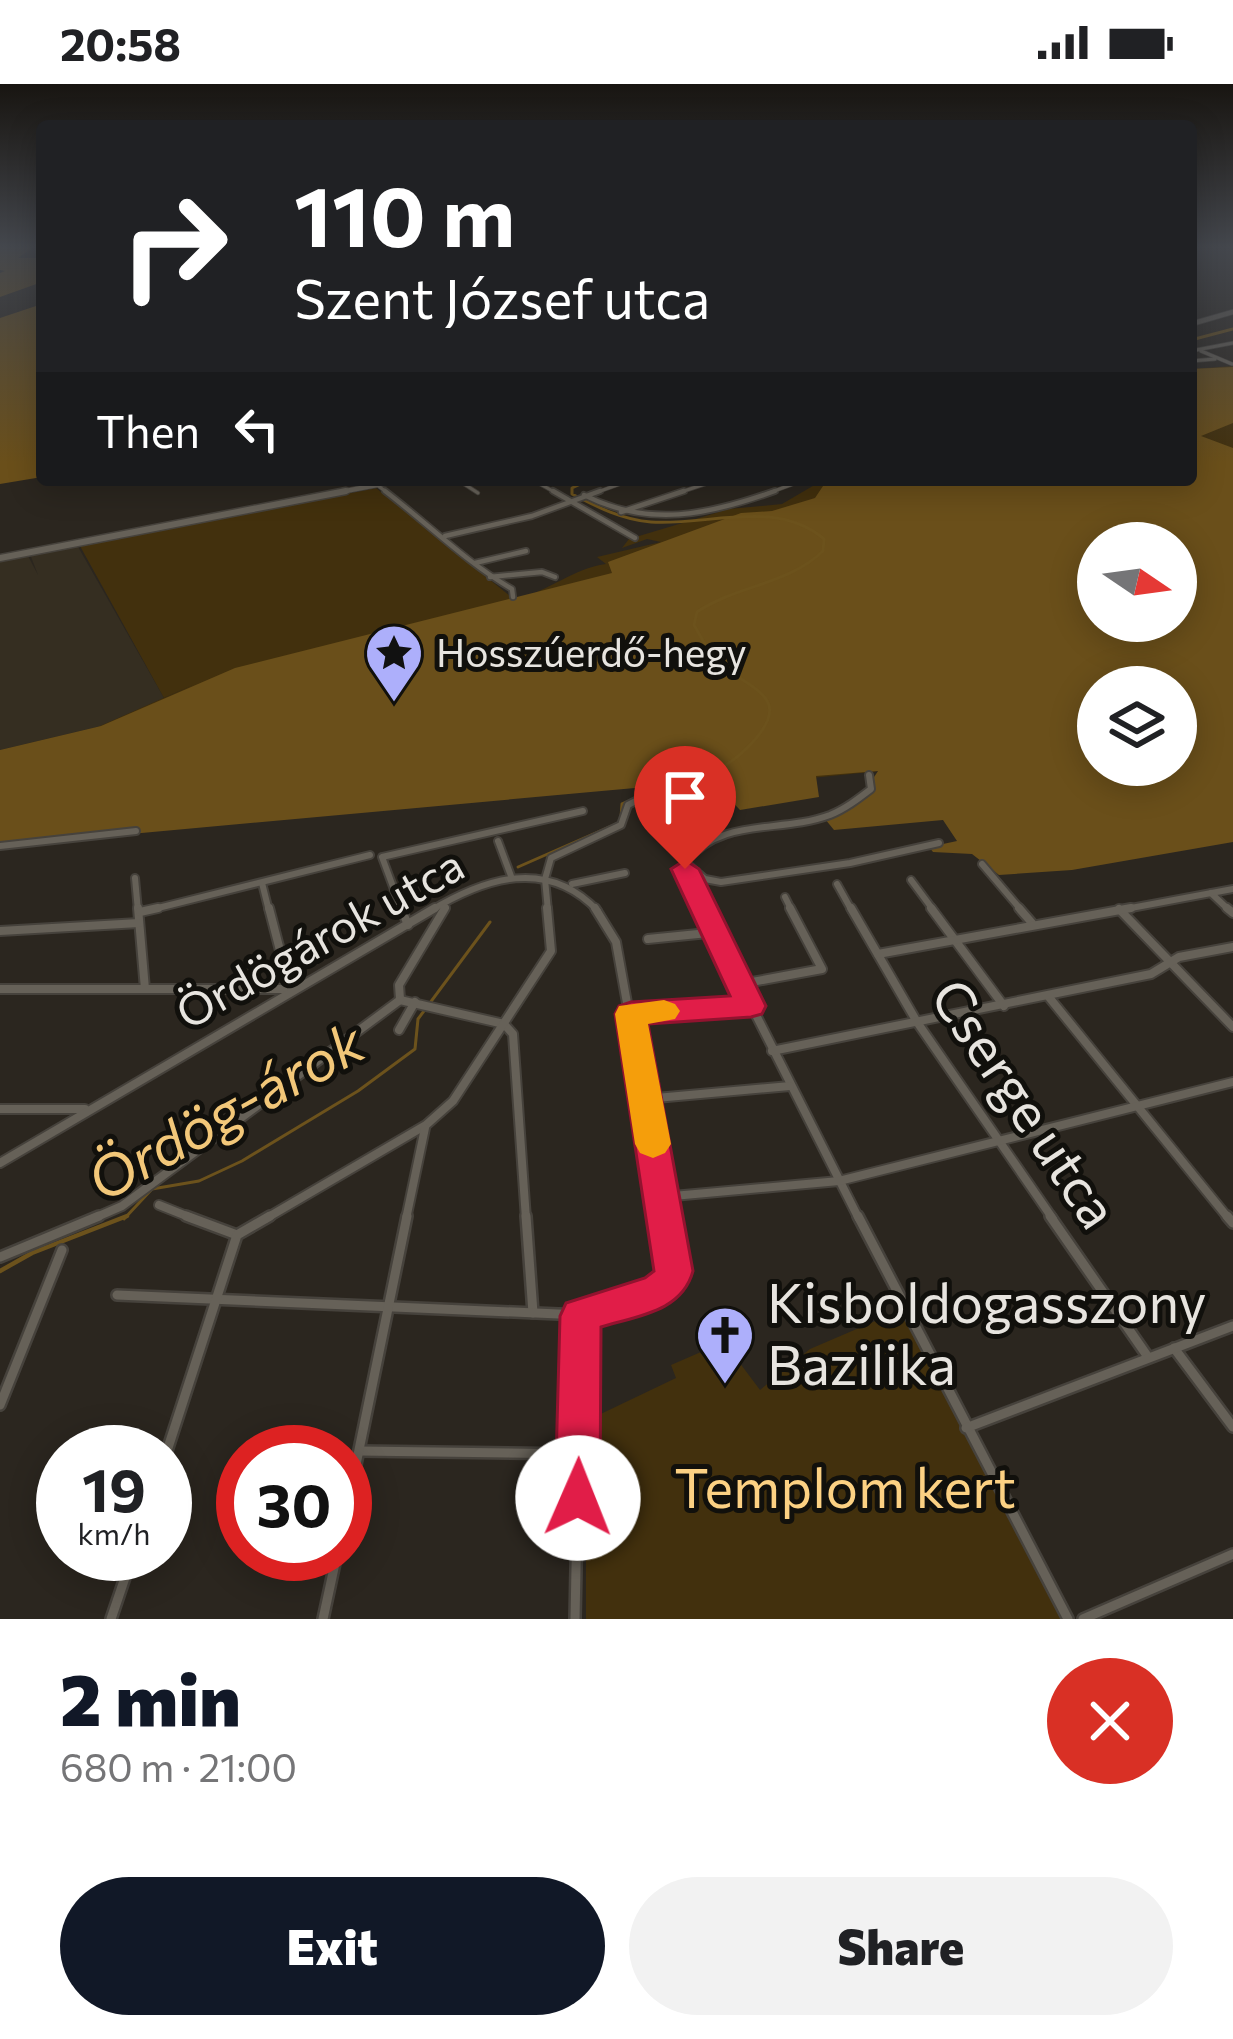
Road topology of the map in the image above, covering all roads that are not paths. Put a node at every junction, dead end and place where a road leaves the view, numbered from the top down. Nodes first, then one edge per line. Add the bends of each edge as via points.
1 (1233, 345) edge
2 (1197, 350) edge
3 (1197, 352) edge
4 (1218, 358) junction
5 (1197, 360) edge
6 (1232, 364) edge
7 (372, 486) edge
8 (378, 486) edge
9 (467, 486) edge
10 (543, 486) edge
11 (612, 486) edge
12 (699, 486) edge
13 (788, 486) edge
14 (478, 493) dead end
15 (584, 495) junction
16 (569, 499) junction
17 (618, 513) junction
18 (445, 536) junction
19 (635, 538) dead end
20 (526, 551) dead end
21 (0, 558) edge
22 (475, 562) junction
23 (490, 577) junction
24 (555, 578) dead end
25 (513, 597) dead end
26 (869, 775) dead end
27 (659, 789) dead end
28 (583, 811) dead end
29 (136, 832) dead end
30 (498, 842) dead end
31 (939, 843) dead end
32 (0, 847) edge
33 (370, 855) dead end
34 (686, 862) junction
35 (982, 864) dead end
36 (625, 873) dead end
37 (511, 877) junction
38 (135, 878) dead end
39 (545, 879) junction
40 (910, 880) dead end
41 (262, 883) junction
42 (837, 884) dead end
43 (568, 885) junction
44 (1233, 889) edge
45 (1211, 893) junction
46 (785, 897) dead end
47 (446, 903) junction
48 (1119, 909) junction
49 (140, 912) junction
50 (1233, 914) edge
51 (139, 923) junction
52 (1032, 923) junction
53 (408, 926) junction
54 (0, 931) edge
55 (718, 932) junction
56 (648, 939) dead end
57 (954, 940) junction
58 (1233, 947) edge
59 (878, 954) junction
60 (1170, 962) junction
61 (741, 984) junction
62 (145, 988) junction
63 (0, 989) edge
64 (290, 989) junction
65 (1048, 996) junction
66 (400, 1000) junction
67 (418, 1002) junction
68 (751, 1006) junction
69 (1004, 1006) junction
70 (631, 1014) junction
71 (917, 1022) junction
72 (504, 1024) junction
73 (1233, 1027) edge
74 (398, 1030) dead end
75 (772, 1051) junction
76 (1233, 1082) edge
77 (790, 1086) junction
78 (645, 1099) junction
79 (1138, 1106) junction
80 (0, 1108) edge
81 (88, 1109) junction
82 (426, 1125) junction
83 (1001, 1140) junction
84 (0, 1163) edge
85 (838, 1180) junction
86 (662, 1197) junction
87 (159, 1205) dead end
88 (1233, 1223) edge
89 (237, 1234) junction
90 (62, 1250) dead end
91 (0, 1257) edge
92 (117, 1295) dead end
93 (216, 1301) junction
94 (388, 1309) junction
95 (533, 1313) junction
96 (581, 1316) junction
97 (1233, 1327) edge
98 (1174, 1348) junction
99 (1148, 1357) junction
100 (0, 1405) edge
101 (175, 1425) edge
102 (365, 1425) edge
103 (1233, 1427) edge
104 (966, 1428) junction
105 (372, 1451) edge
106 (578, 1454) junction
107 (1233, 1554) edge
108 (124, 1581) edge
109 (331, 1581) edge
110 (111, 1619) edge
111 (322, 1619) edge
112 (333, 1619) edge
113 (575, 1619) edge
114 (1067, 1619) edge
115 (1083, 1619) edge

1 - 2 street
3 - 4 street
4 - 5 street
4 - 6 street
7 - 21 street
8 - 18 street
9 - 14 street
10 - 16 street
11 - 15 street
12 - 17 street
13 - 17 street via 665,519
15 - 16 street
15 - 17 street
16 - 18 street
16 - 19 street
18 - 22 street
20 - 22 street
22 - 23 street
23 - 24 street
23 - 25 street
26 - 34 street via 871,789 849,807 723,833
27 - 39 street via 627,807 621,825 556,854
28 - 53 street via 382,856
29 - 32 street
30 - 37 street
31 - 34 street via 722,882
33 - 41 street
34 - 55 street
35 - 52 street
36 - 43 street
37 - 39 street, Ördögárok utca
37 - 47 street, Ördögárok utca
38 - 49 street
39 - 43 street, Ördögárok utca
39 - 72 street via 551,951
40 - 57 street
41 - 49 street
41 - 64 street
42 - 59 street, Cserge utca
43 - 70 street via 609,926
44 - 45 street
45 - 48 street
45 - 50 street
46 - 61 street via 822,969
47 - 53 street, Ördögárok utca
47 - 66 street via 399,985
48 - 52 street
48 - 60 street
49 - 51 street
51 - 54 street
51 - 62 street
52 - 57 street
53 - 64 street, Ördögárok utca
55 - 56 street
55 - 61 street
57 - 59 street
57 - 69 street
58 - 60 street
59 - 71 street, Cserge utca
60 - 65 street via 1151,974
60 - 73 street
61 - 68 street
62 - 63 street
62 - 64 street
64 - 81 street, Ördögárok utca
65 - 69 street
65 - 79 street
66 - 67 street
66 - 91 street via 122,1206
67 - 72 street
67 - 74 street
68 - 70 street
68 - 75 street
69 - 71 street
70 - 78 street
71 - 75 street
71 - 83 street, Cserge utca
72 - 82 street via 453,1101
72 - 95 street via 513,1034
75 - 77 street
76 - 79 street
77 - 78 street
77 - 85 street
78 - 86 street
79 - 83 street
79 - 88 street
80 - 81 street
81 - 84 street, Ördögárok utca
82 - 89 street
82 - 94 street
83 - 85 street
83 - 99 street, Cserge utca
85 - 86 street
85 - 104 street
86 - 96 street via 671,1280 658,1292
87 - 89 street
89 - 93 street
90 - 100 street
92 - 93 street
93 - 94 street
93 - 101 street
94 - 95 street
94 - 102 street
95 - 96 street
96 - 106 street
97 - 98 street
98 - 99 street
98 - 103 street
99 - 104 street
104 - 114 street
105 - 106 street
106 - 113 street
107 - 115 street
108 - 110 street
109 - 111 street
111 - 112 street

